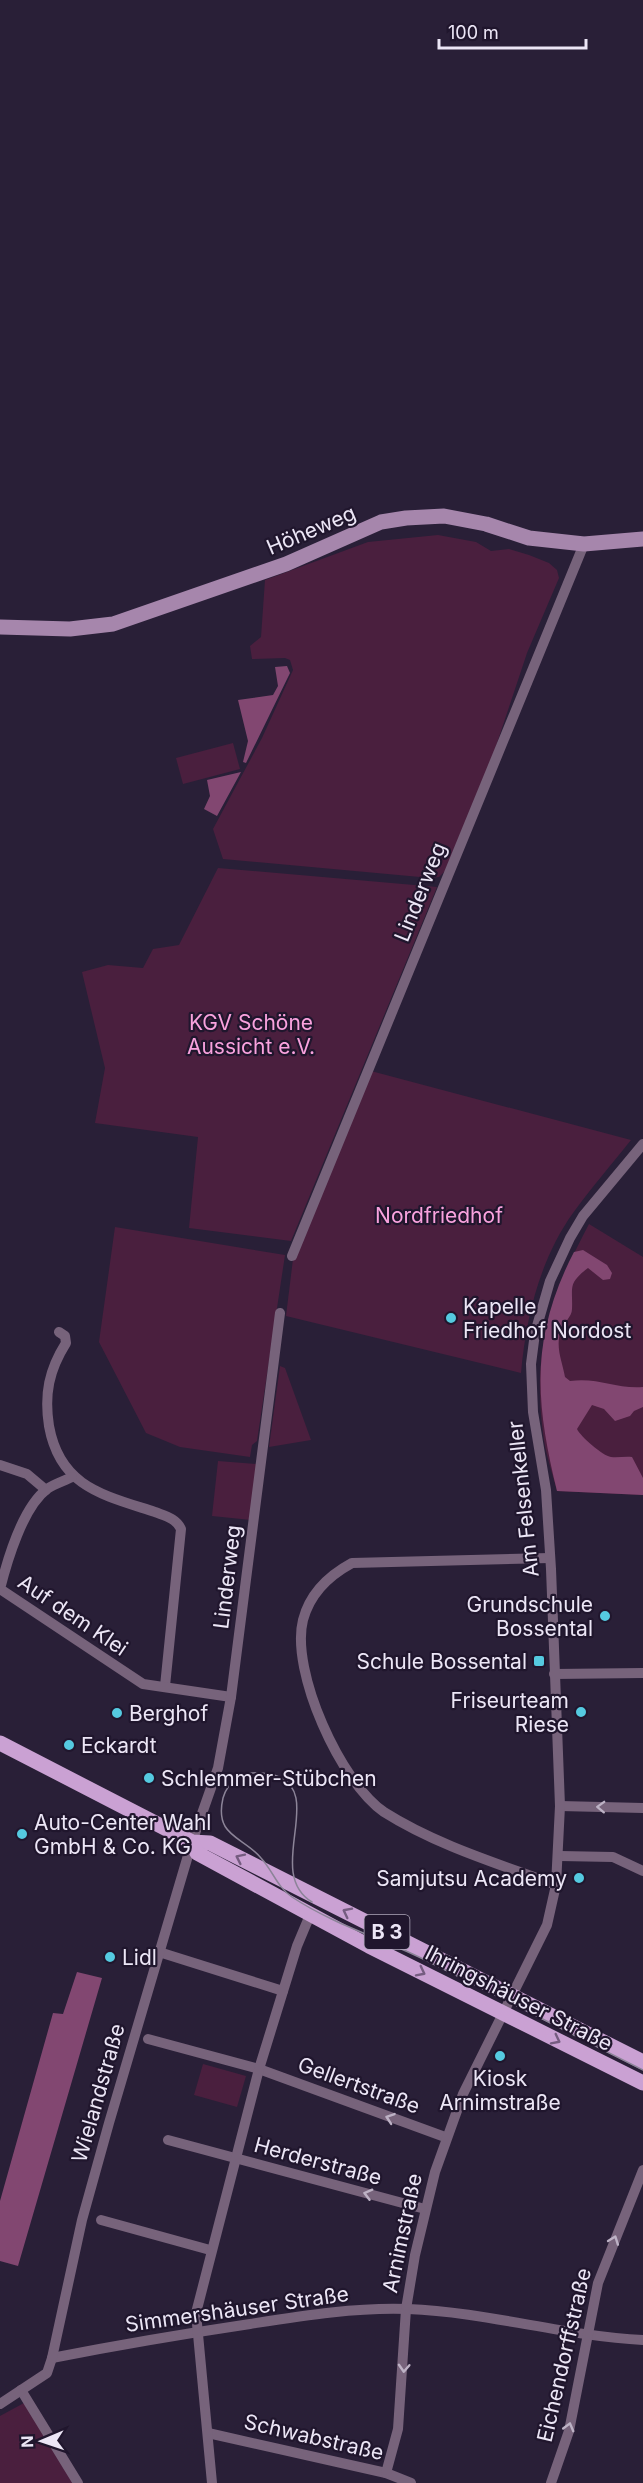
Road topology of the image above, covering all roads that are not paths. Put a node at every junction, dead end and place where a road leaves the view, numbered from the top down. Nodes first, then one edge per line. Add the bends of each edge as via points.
1 (643, 539) edge
2 (584, 544) junction
3 (0, 627) edge
4 (643, 1144) edge
5 (292, 1256) dead end
6 (280, 1313) dead end
7 (59, 1332) dead end
8 (0, 1465) edge
9 (72, 1477) junction
10 (46, 1490) junction
11 (550, 1558) junction
12 (643, 1673) edge
13 (554, 1674) junction
14 (165, 1686) junction
15 (231, 1697) junction
16 (0, 1743) edge
17 (560, 1806) junction
18 (643, 1808) edge
19 (192, 1842) junction
20 (560, 1856) junction
21 (643, 1871) edge
22 (556, 1885) junction
23 (310, 1915) junction
24 (159, 1952) junction
25 (283, 1991) junction
26 (512, 1994) junction
27 (503, 2014) junction
28 (148, 2039) dead end
29 (643, 2062) edge
30 (259, 2069) junction
31 (643, 2083) edge
32 (445, 2138) junction
33 (168, 2140) dead end
34 (236, 2159) junction
35 (643, 2170) edge
36 (425, 2209) junction
37 (101, 2220) dead end
38 (210, 2250) junction
39 (406, 2309) junction
40 (198, 2332) junction
41 (589, 2337) junction
42 (643, 2340) edge
43 (52, 2358) junction
44 (21, 2390) junction
45 (0, 2404) edge
46 (208, 2433) junction
47 (386, 2473) junction
48 (78, 2483) edge
49 (212, 2483) edge
50 (411, 2483) edge
51 (551, 2483) edge

1 - 2 street, Höheweg
2 - 3 street, Höheweg via 529,538 444,516 406,518 381,522 286,564 112,624 70,629
2 - 5 street, Linderweg
4 - 11 street, Am Felsenkeller via 583,1216 570,1238 550,1281 535,1333 531,1364 533,1412 546,1490
6 - 15 street, Linderweg
7 - 9 street via 66,1343 48,1381 46,1409 59,1460
8 - 10 street via 27,1474
9 - 10 street, Auf dem Klei
9 - 14 street via 94,1491 178,1524 180,1549
10 - 14 street, Auf dem Klei via 28,1514 8,1556 0,1589 143,1684
11 - 13 street, Am Felsenkeller
11 - 22 street via 352,1563 334,1573 312,1596 302,1622 302,1644 311,1693 326,1733 351,1779 371,1801 423,1834
12 - 13 street
13 - 17 street, Am Felsenkeller
14 - 15 street, Auf dem Klei
15 - 19 street, Linderweg via 219,1768
16 - 19 main road, Ihringshäuser Straße / B 3
18 -> 17 street
17 - 20 street, Am Felsenkeller
19 - 23 main road, Ihringshäuser Straße / B 3 via 197,1853
19 - 24 street, Wielandstraße
26 -> 19 main road, Ihringshäuser Straße / B 3 via 210,1843
20 - 21 street via 613,1857
20 - 22 street, Am Felsenkeller
22 - 26 street, Am Felsenkeller via 547,1925
23 - 25 street
23 -> 27 main road, Ihringshäuser Straße / B 3
24 - 25 street
24 - 43 street, Wielandstraße via 82,2220
25 - 30 street
26 - 27 street, Am Felsenkeller
26 - 29 main road, Ihringshäuser Straße / B 3
27 -> 31 main road, Ihringshäuser Straße / B 3
27 - 32 street, Arnimstraße
28 - 30 street, Gellertstraße
32 -> 30 street, Gellertstraße
30 - 34 street
32 - 36 street, Arnimstraße
33 - 34 street, Herderstraße
36 -> 34 street, Herderstraße
34 - 38 street
41 -> 35 street, Eichendorffstraße via 598,2283
36 - 39 street, Arnimstraße
37 - 38 street
38 - 40 street via 196,2313
39 - 40 street, Simmershäuser Straße via 308,2315
39 - 41 street, Simmershäuser Straße
39 -> 47 street, Arnimstraße via 402,2398
40 - 43 street, Simmershäuser Straße
40 - 46 street
41 - 42 street, Simmershäuser Straße
51 -> 41 street, Eichendorffstraße via 569,2431
43 - 44 street via 47,2373
44 - 45 street
44 - 48 street
46 - 47 street, Schwabstraße
46 - 49 street
47 - 50 street, Schwabstraße

